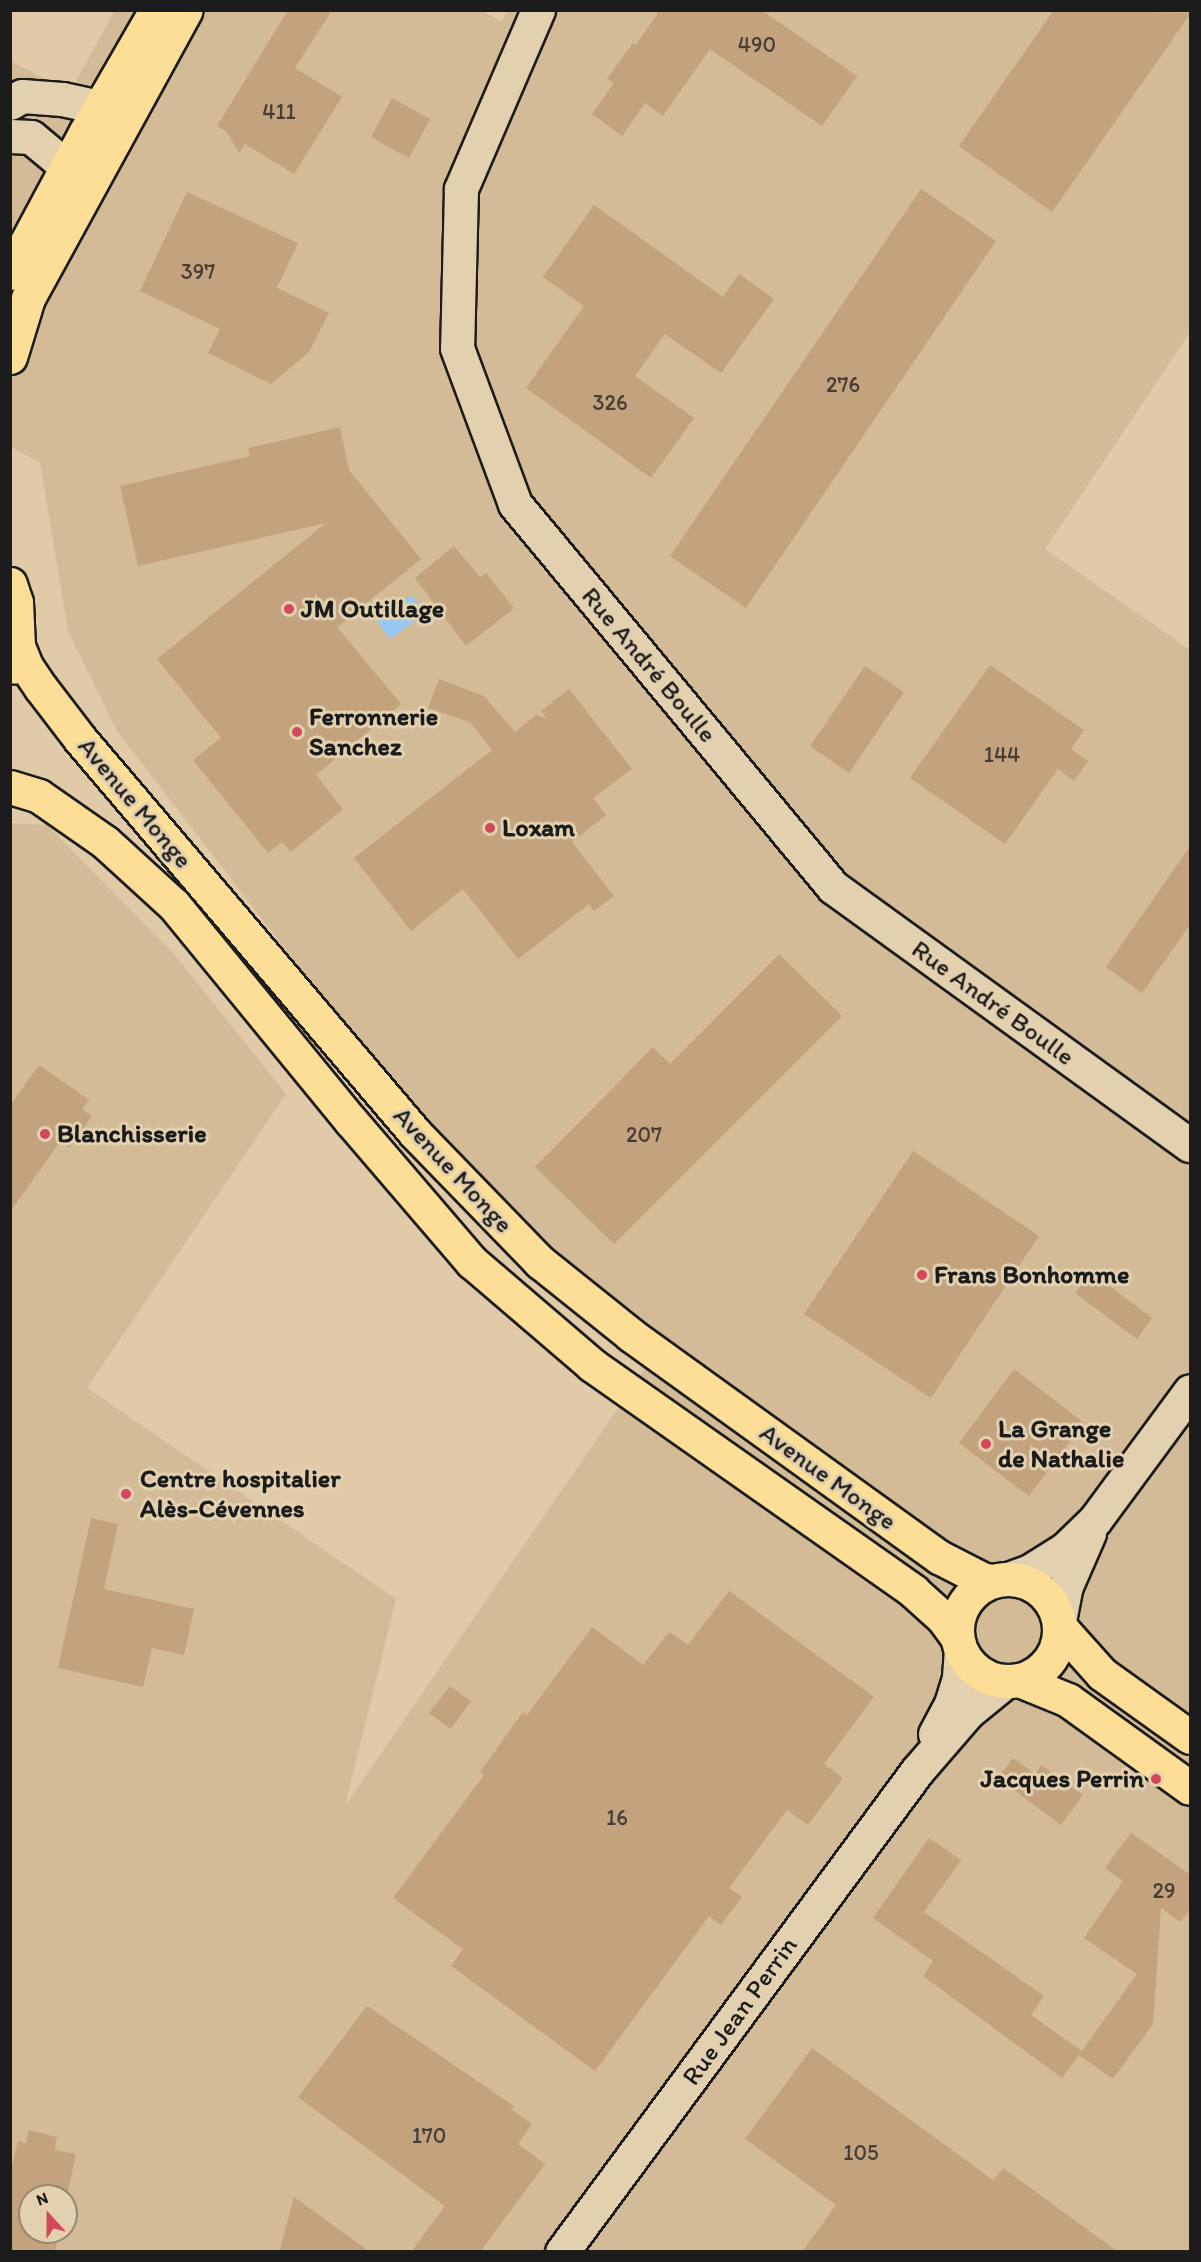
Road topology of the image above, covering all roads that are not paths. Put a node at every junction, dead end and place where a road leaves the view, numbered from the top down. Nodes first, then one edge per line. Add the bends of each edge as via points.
1 (156, 10) edge
2 (186, 10) edge
3 (538, 10) edge
4 (10, 102) edge
5 (100, 107) junction
6 (10, 136) edge
7 (79, 175) junction
8 (10, 273) edge
9 (10, 357) edge
10 (10, 584) edge
11 (18, 646) junction
12 (10, 683) edge
13 (10, 788) edge
14 (1191, 1145) edge
15 (1191, 1391) edge
16 (1095, 1520) junction
17 (1001, 1580) junction
18 (1060, 1624) junction
19 (959, 1644) junction
20 (1012, 1681) junction
21 (1191, 1737) edge
22 (917, 1771) junction
23 (1191, 1788) edge
24 (562, 2252) edge

1 - 5 main road
2 - 7 main road
3 - 14 street, Rue André Boulle via 461,189 457,348 515,504 833,888
4 - 5 street via 22,96
5 - 7 main road
6 - 7 street via 31,137
7 - 8 main road
7 - 9 main road via 28,298
10 - 11 main road via 16,602
11 - 12 main road
11 - 17 main road, Avenue Monge via 41,688 95,757 415,1133 540,1262 631,1335 939,1557 984,1580
13 - 19 main road, Avenue Monge via 39,796 105,842 174,905 472,1262 592,1365 913,1591 943,1618
15 - 16 street
16 - 17 street via 1064,1550 1030,1571
16 - 18 street via 1066,1586
17 - 18 main road via 1026,1581 1042,1590 1053,1604
17 - 19 main road via 977,1589 964,1602 958,1619
18 - 20 main road via 1059,1641 1045,1666
18 - 21 main road via 1102,1674
19 - 20 main road via 968,1663 979,1673 991,1679
19 - 22 street, Rue Jean Perrin via 959,1677 951,1704
20 - 22 street, Rue Jean Perrin via 968,1712
20 - 23 main road via 1068,1700
22 - 24 street, Rue Jean Perrin

